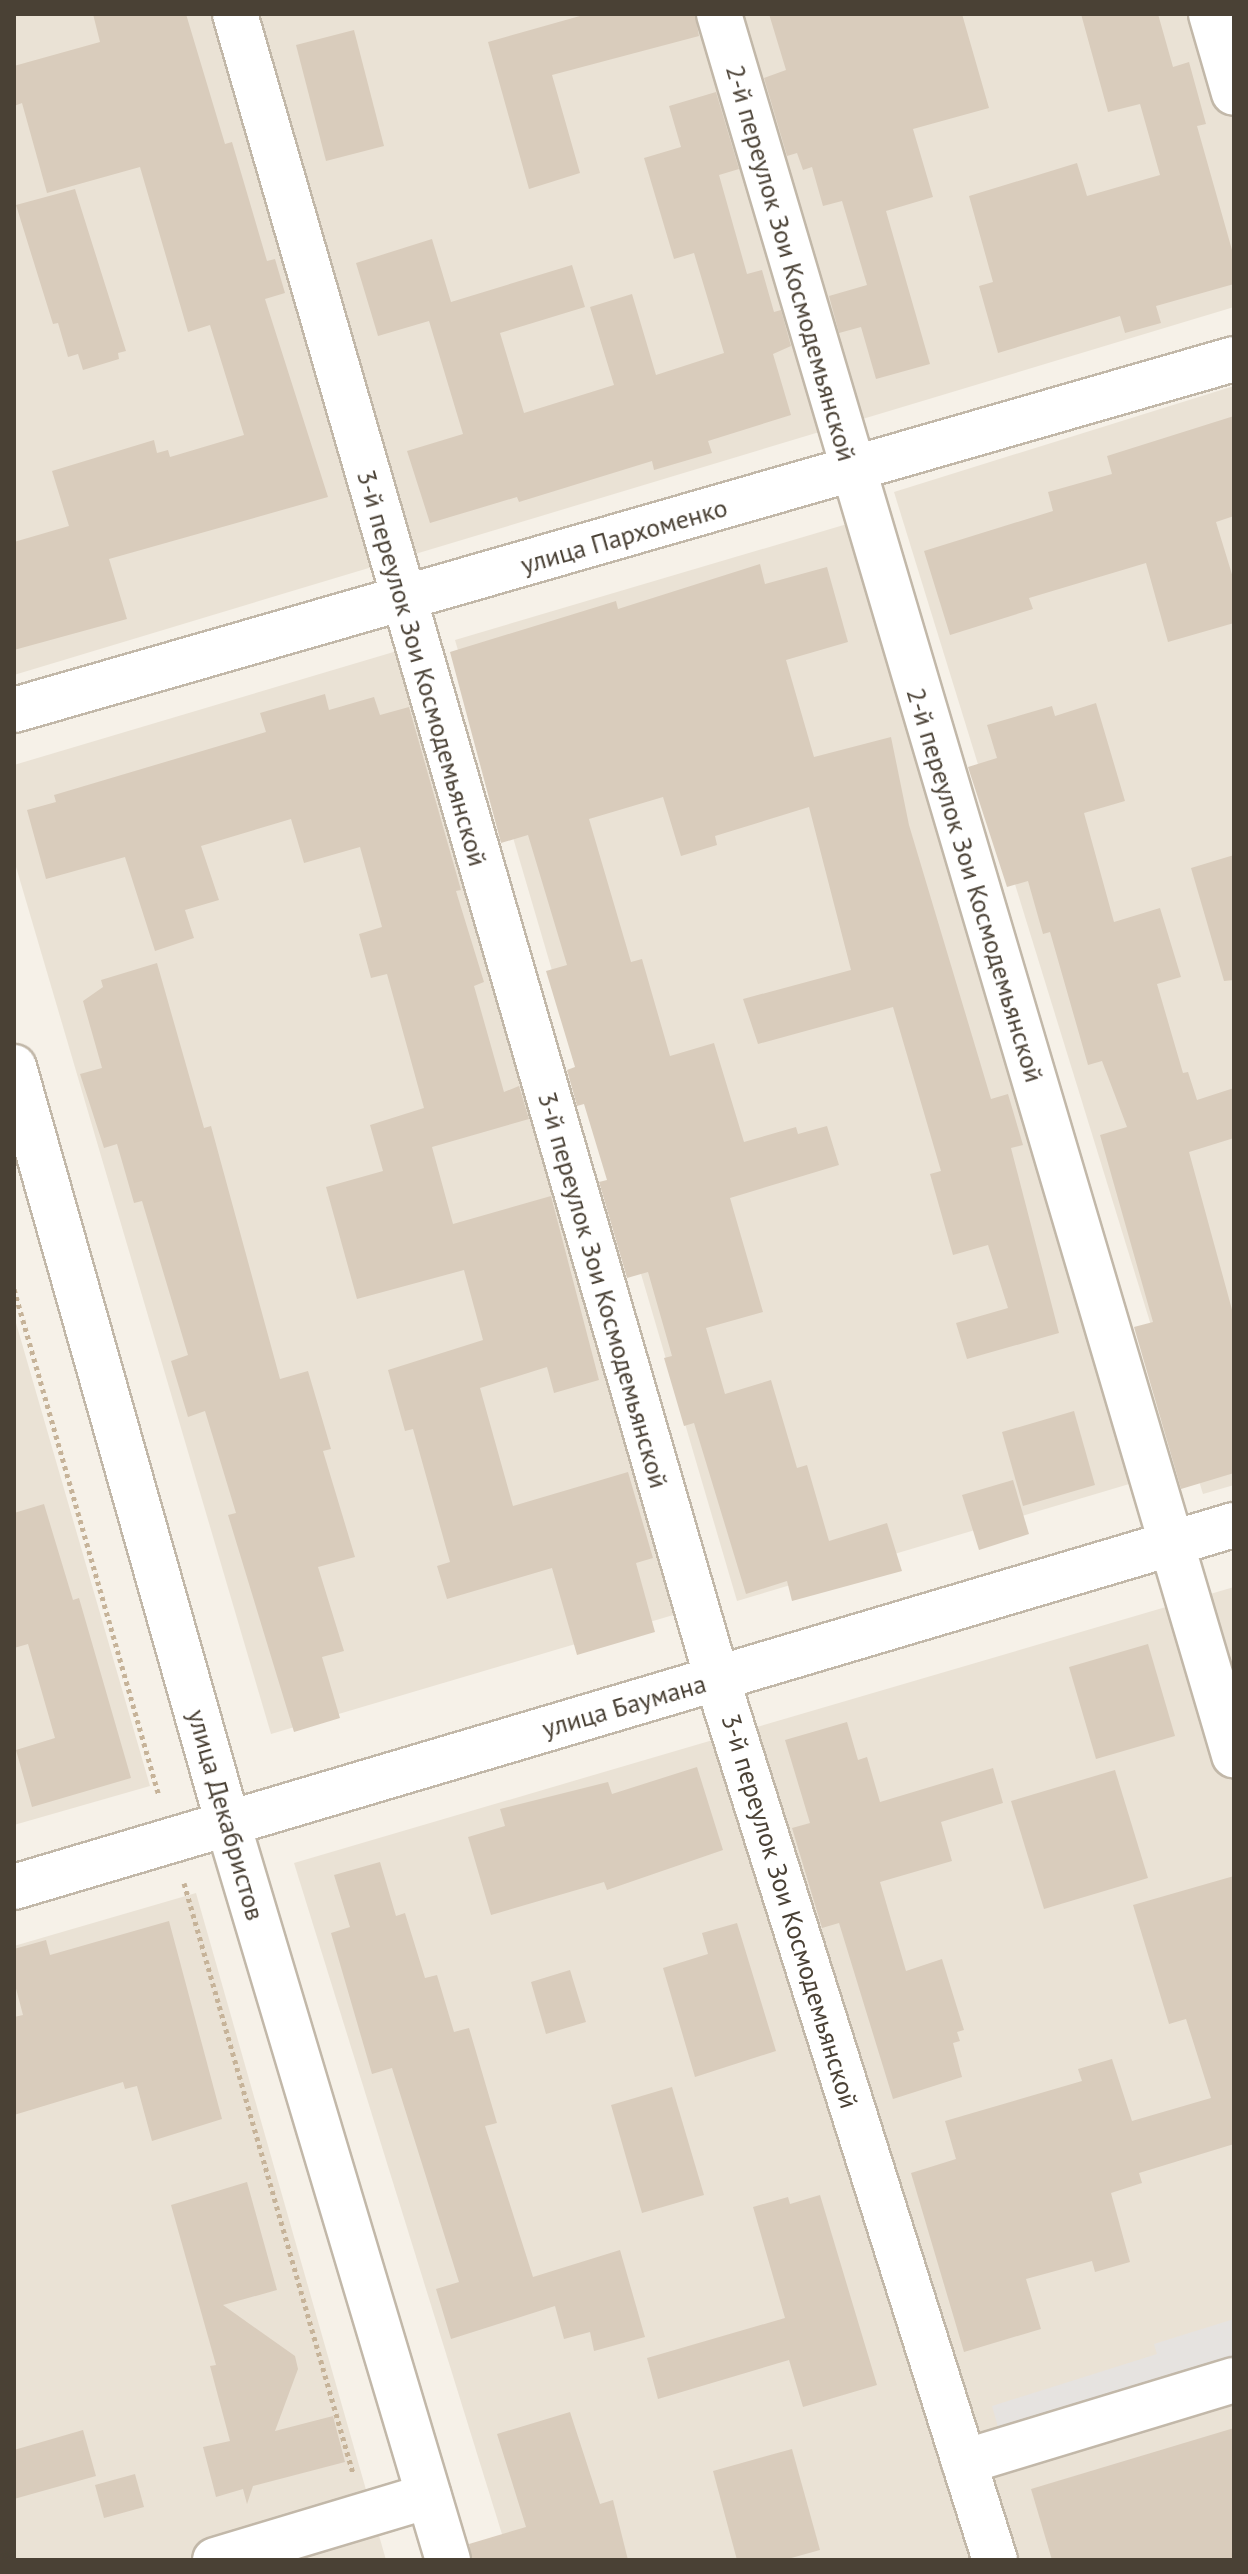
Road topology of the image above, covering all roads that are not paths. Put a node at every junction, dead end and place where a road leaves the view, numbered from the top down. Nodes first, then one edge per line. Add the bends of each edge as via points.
1 (235, 14) edge
2 (719, 14) edge
3 (1211, 14) edge
4 (1234, 93) edge
5 (1234, 359) edge
6 (851, 470) junction
7 (401, 601) junction
8 (14, 710) edge
9 (14, 1067) edge
10 (1234, 1525) edge
11 (1171, 1543) junction
12 (717, 1679) junction
13 (1234, 1755) edge
14 (228, 1824) junction
15 (14, 1887) edge
16 (1234, 2380) edge
17 (964, 2462) junction
18 (429, 2496) junction
19 (215, 2560) edge
20 (448, 2560) edge
21 (995, 2560) edge

1 - 7 street, 3-й переулок Зои Космодемьянской
2 - 6 street, 2-й переулок Зои Космодемьянской
3 - 4 street
5 - 6 street, улица Пархоменко
6 - 7 street, улица Пархоменко
6 - 11 street, 2-й переулок Зои Космодемьянской
7 - 8 street, улица Пархоменко
7 - 12 street, 3-й переулок Зои Космодемьянской
9 - 14 street, улица Декабристов
10 - 11 street, улица Баумана
11 - 12 street, улица Баумана
11 - 13 street, 2-й переулок Зои Космодемьянской
12 - 14 street, улица Баумана
12 - 17 street, 3-й переулок Зои Космодемьянской
14 - 15 street, улица Баумана
14 - 18 street, улица Декабристов
16 - 17 street
17 - 21 street, 3-й переулок Зои Космодемьянской
18 - 19 street
18 - 20 street, улица Декабристов

